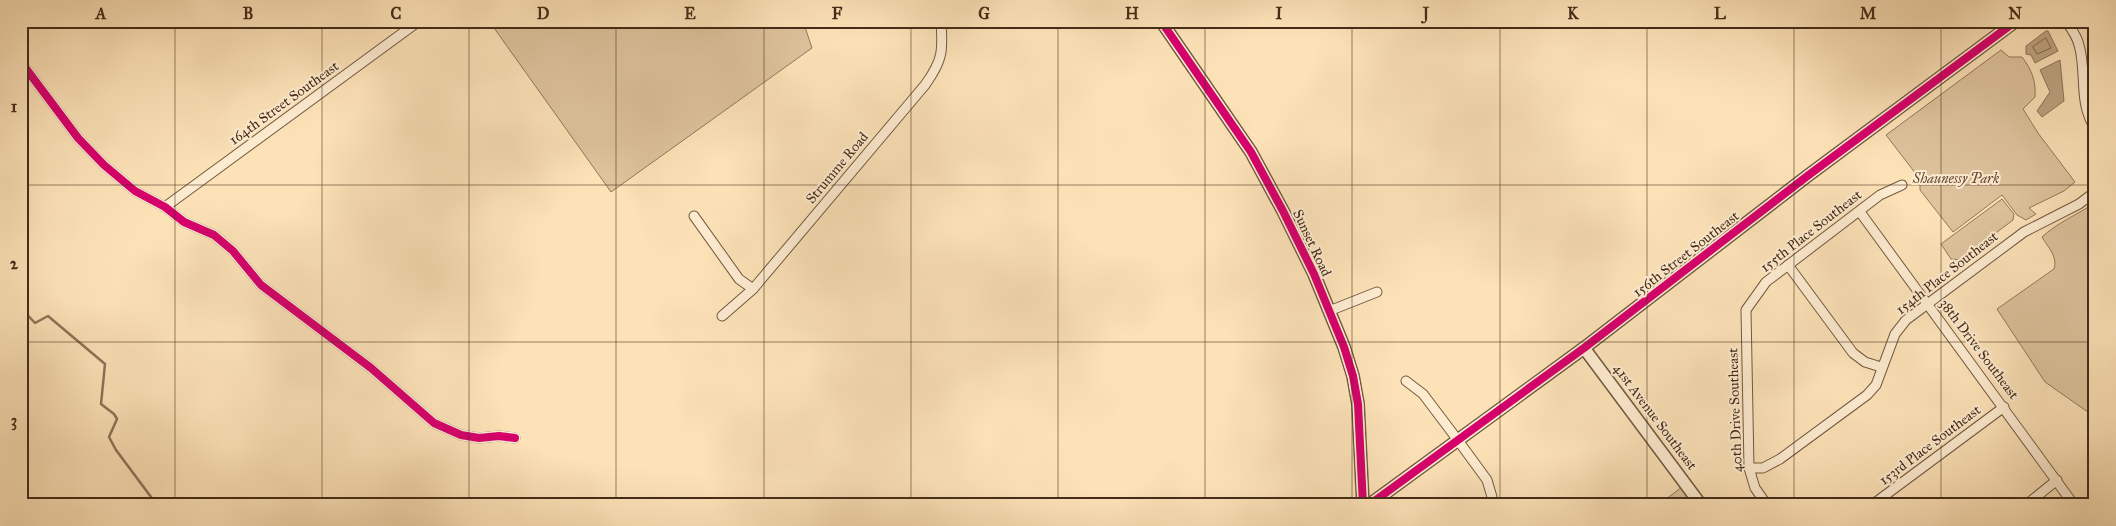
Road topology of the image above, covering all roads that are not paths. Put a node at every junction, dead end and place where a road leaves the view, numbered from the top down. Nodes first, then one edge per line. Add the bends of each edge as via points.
1 (419, 21) edge
2 (941, 21) edge
3 (1162, 21) edge
4 (2016, 21) edge
5 (2066, 21) edge
6 (21, 62) edge
7 (2095, 128) edge
8 (1902, 185) dead end
9 (2095, 192) edge
10 (164, 207) junction
11 (1860, 212) junction
12 (694, 216) dead end
13 (1788, 265) junction
14 (752, 289) junction
15 (1378, 292) dead end
16 (1927, 303) junction
17 (1746, 310) joint
18 (1329, 311) junction
19 (722, 316) dead end
20 (1584, 348) junction
21 (1881, 367) junction
22 (1406, 381) dead end
23 (2004, 407) junction
24 (515, 438) dead end
25 (1457, 439) junction
26 (1749, 468) junction
27 (2057, 480) junction
28 (1492, 497) dead end
29 (1363, 505) edge
30 (1369, 505) edge
31 (1701, 505) edge
32 (1767, 505) edge
33 (1872, 505) edge
34 (2026, 505) edge
35 (2074, 505) edge

1 - 10 street, 164th Street Southeast
2 - 14 street, Strumme Road via 938,66 926,84
3 - 18 street, Sunset Road via 1251,152 1283,211
4 - 20 street, 156th Street Southeast
5 - 7 street via 2080,45 2084,101
6 - 10 street via 78,138 104,165 135,191
8 - 11 street, 155th Place Southeast via 1880,195
9 - 16 street, 154th Place Southeast via 2079,204 2024,232
10 - 24 street via 184,222 214,235 261,286 362,360 434,423 461,435
11 - 13 street, 155th Place Southeast
11 - 16 street, 38th Drive Southeast
12 - 14 street via 739,279
13 - 17 street, 155th Place Southeast via 1766,282
13 - 21 street via 1853,353 1865,362
14 - 19 street, Strumme Road
15 - 18 street
16 - 21 street, 154th Place Southeast via 1895,334
16 - 23 street, 38th Drive Southeast
17 - 26 street, 40th Drive Southeast
18 - 29 street, Sunset Road via 1344,347 1358,404
20 - 25 street, 156th Street Southeast
20 - 31 street, 41st Avenue Southeast
21 - 26 street, 154th Place Southeast via 1876,385 1867,395 1780,460 1763,468
22 - 25 street via 1423,394
23 - 27 street, 38th Drive Southeast
23 - 33 street, 153rd Place Southeast
25 - 28 street via 1487,480
25 - 30 street, 156th Street Southeast
26 - 32 street, 40th Drive Southeast via 1755,488
27 - 34 street
27 - 35 street, 38th Drive Southeast

